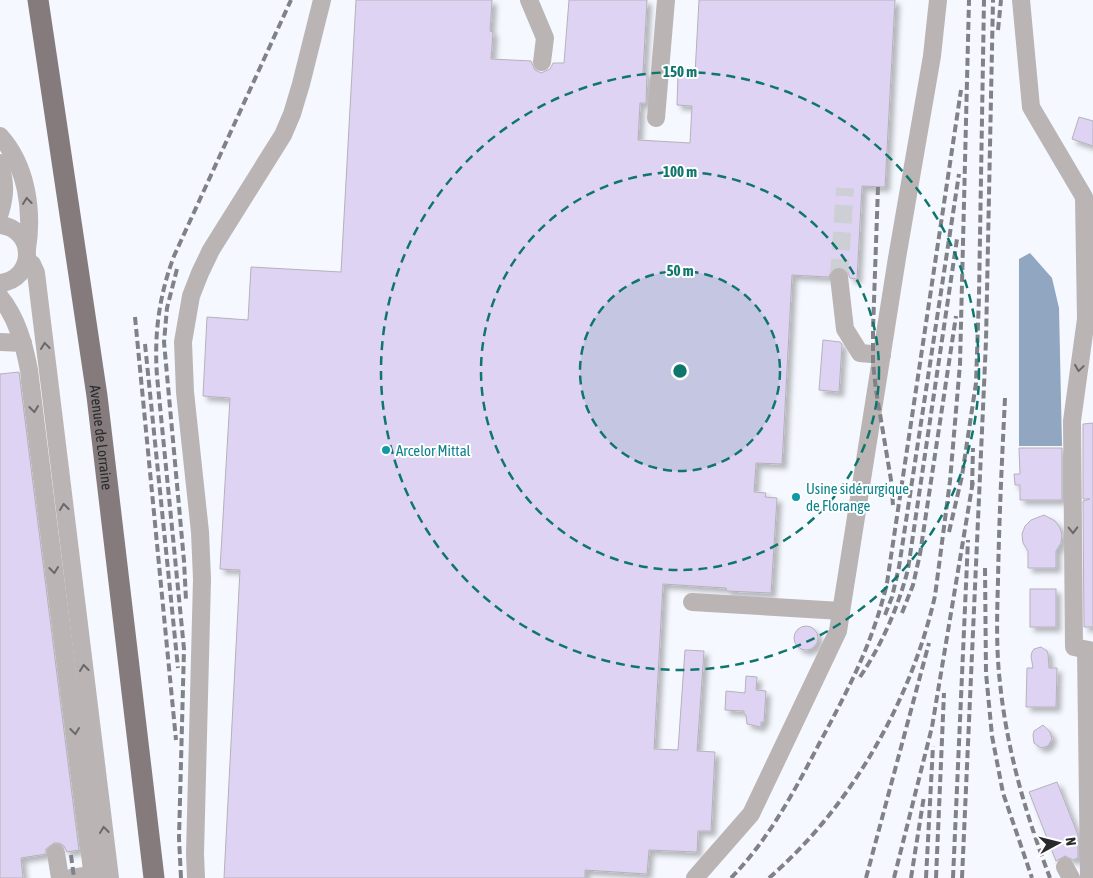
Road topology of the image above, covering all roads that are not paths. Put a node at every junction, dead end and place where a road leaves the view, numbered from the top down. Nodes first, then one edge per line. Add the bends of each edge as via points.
1 (38, 0) edge
2 (322, 0) edge
3 (529, 0) edge
4 (666, 0) edge
5 (938, 0) edge
6 (1021, 0) edge
7 (542, 62) dead end
8 (656, 118) dead end
9 (0, 136) edge
10 (0, 163) edge
11 (0, 213) edge
12 (0, 226) edge
13 (1089, 251) edge
14 (27, 255) junction
15 (839, 278) tunnel mouth
16 (0, 283) edge
17 (0, 297) edge
18 (1086, 319) junction
19 (0, 342) edge
20 (23, 343) junction
21 (1093, 350) edge
22 (882, 355) junction
23 (692, 602) dead end
24 (841, 611) junction
25 (1090, 651) edge
26 (56, 853) dead end
27 (101, 876) edge
28 (60, 878) edge
29 (72, 878) edge
30 (154, 878) edge
31 (196, 878) edge
32 (695, 878) edge
33 (1089, 878) edge

1 - 30 main road, Avenue de Lorraine via 97,396
2 - 31 lane via 292,114 283,135 200,273 191,296 183,342 200,532 203,618
3 - 7 lane via 545,38
4 - 8 lane
5 - 22 lane via 932,56
6 - 13 lane via 1031,107 1084,197
14 -> 9 lane via 29,219 24,183 15,156
10 - 11 lane via 5,181
12 - 14 lane via 20,234
13 - 18 lane
14 - 16 lane via 18,276
27 -> 14 lane via 36,273
15 - 22 lane via 845,329 860,353
17 - 20 lane
18 - 21 lane
18 -> 25 lane via 1072,421 1074,647
19 - 20 lane
20 -> 27 lane
22 - 24 lane
23 - 24 lane
24 - 32 lane via 838,631 752,814
25 - 33 lane
26 - 28 lane
27 - 29 lane

